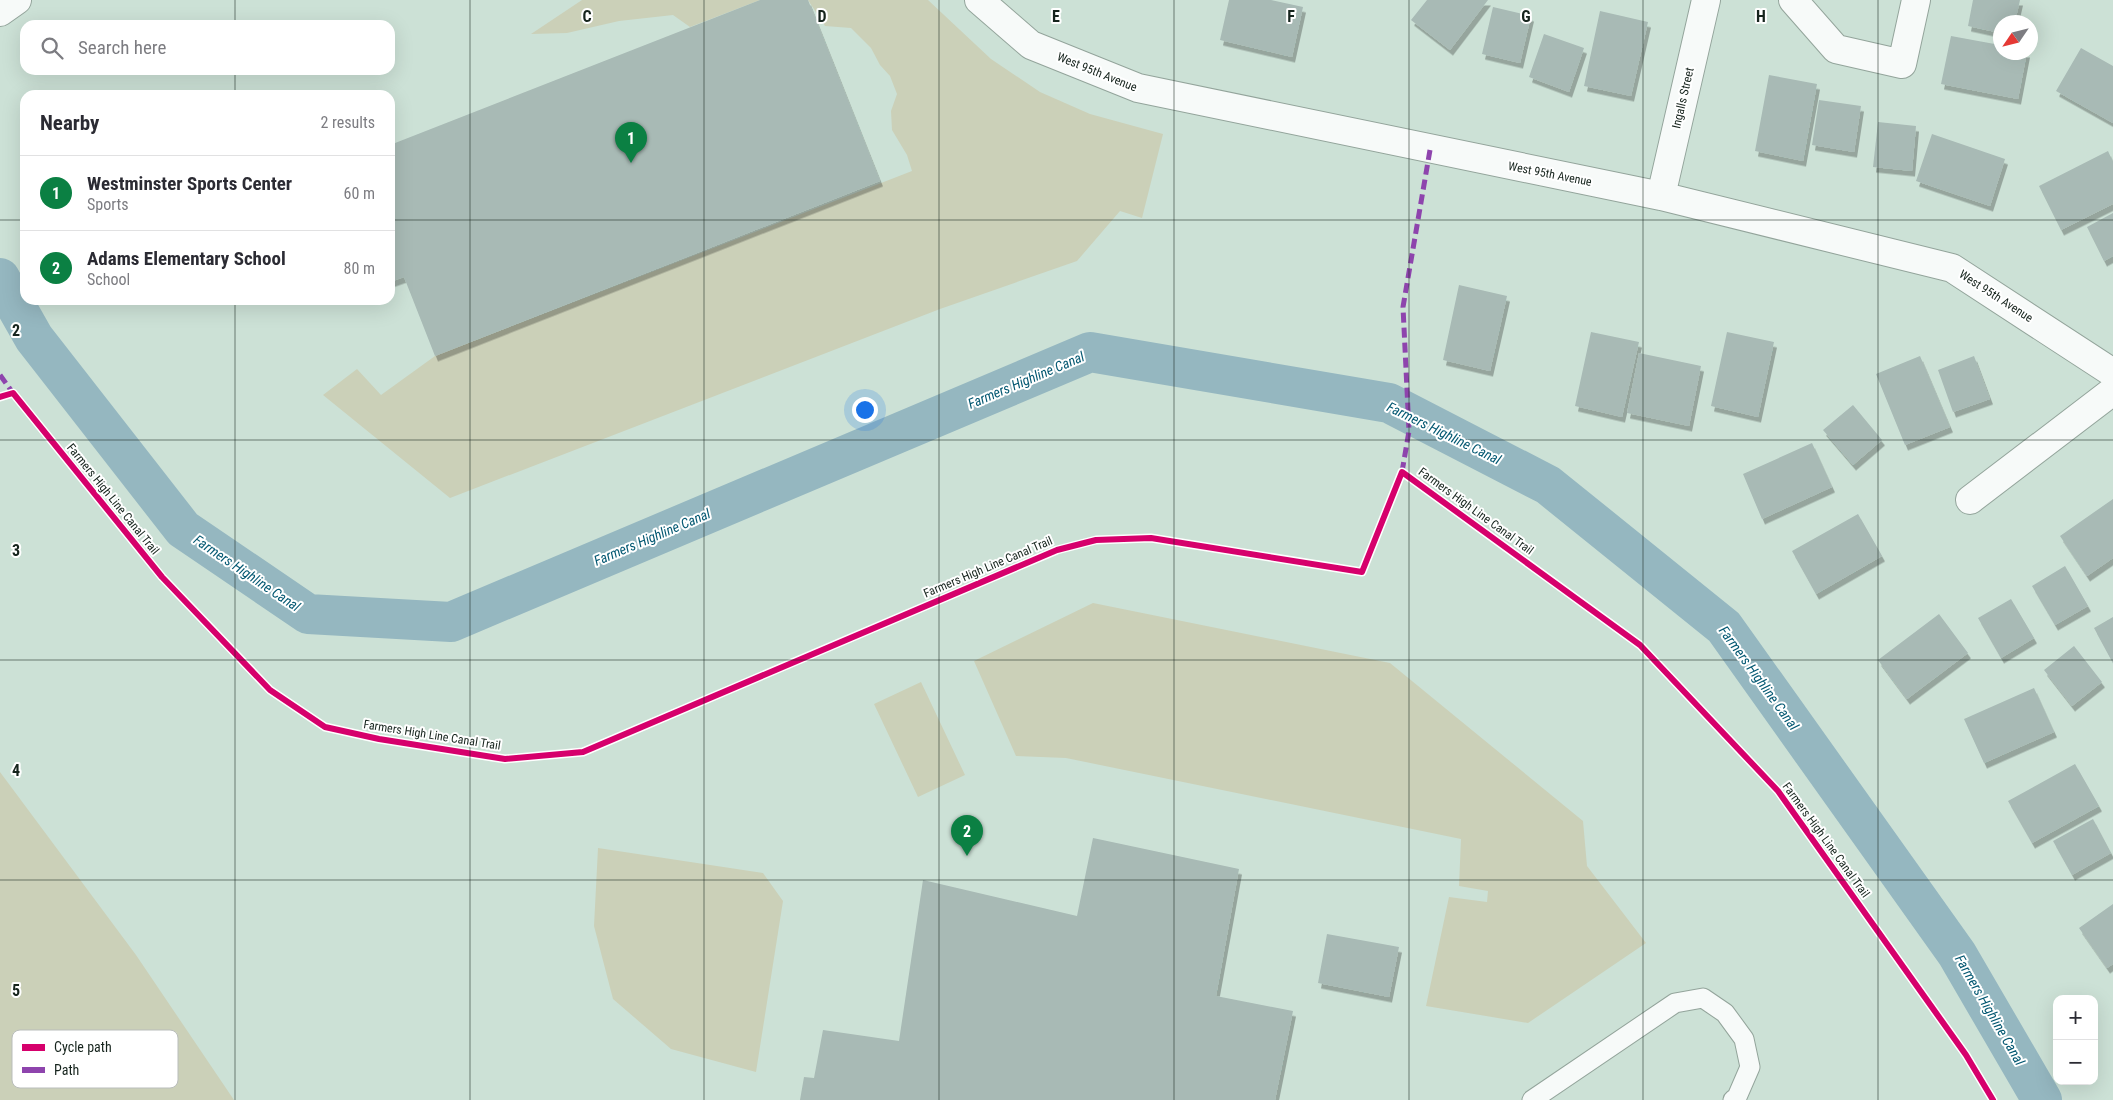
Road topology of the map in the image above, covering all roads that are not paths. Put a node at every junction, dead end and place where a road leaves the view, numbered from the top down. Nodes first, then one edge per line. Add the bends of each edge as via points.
1 (17, 0) edge
2 (979, 0) edge
3 (1706, 0) edge
4 (1793, 0) edge
5 (1916, 0) edge
6 (0, 12) edge
7 (1661, 196) junction
8 (2113, 373) edge
9 (2113, 391) edge
10 (1970, 500) dead end
11 (1532, 1100) edge
12 (1732, 1100) edge

1 - 6 street
2 - 7 street, West 95th Avenue via 1031,45 1138,88
3 - 7 street, Ingalls Street
4 - 5 street via 1836,49 1902,64
7 - 8 street, West 95th Avenue via 1952,268
9 - 10 street
11 - 12 lane via 1675,1003 1703,998 1725,1013 1744,1039 1750,1067 1737,1097

